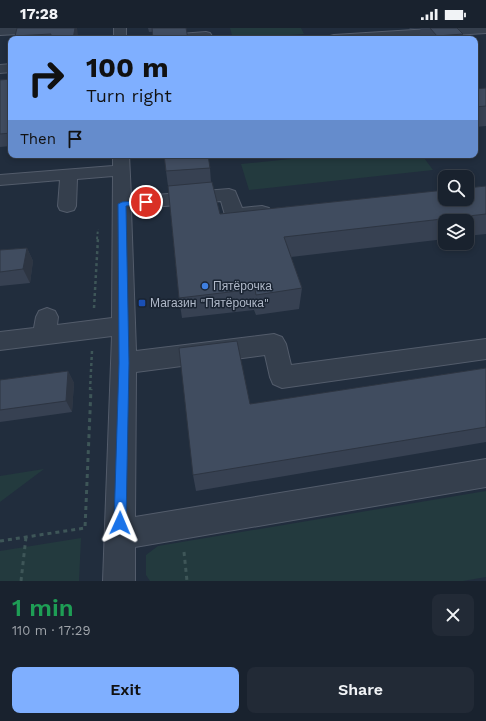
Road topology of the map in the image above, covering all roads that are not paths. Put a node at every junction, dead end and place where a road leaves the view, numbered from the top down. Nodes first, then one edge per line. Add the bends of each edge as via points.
1 (56, 28) edge
2 (478, 29) edge
3 (2, 30) edge
4 (205, 34) edge
5 (190, 36) edge
6 (377, 36) edge
7 (486, 40) edge
8 (121, 162) edge
9 (69, 174) junction
10 (0, 180) edge
11 (122, 204) junction
12 (67, 206) dead end
13 (281, 210) edge
14 (123, 326) junction
15 (0, 341) edge
16 (486, 349) edge
17 (124, 363) junction
18 (486, 474) edge
19 (119, 535) junction
20 (119, 581) edge

1 - 3 street
2 - 6 street
2 - 7 street
4 - 5 street
8 - 9 street
8 - 11 street
9 - 10 street
9 - 12 street
11 - 13 street via 229,194 234,215
11 - 14 street
14 - 15 street via 45,326
14 - 17 street
16 - 17 street via 282,377 274,344
17 - 19 street
18 - 19 street
19 - 20 street

